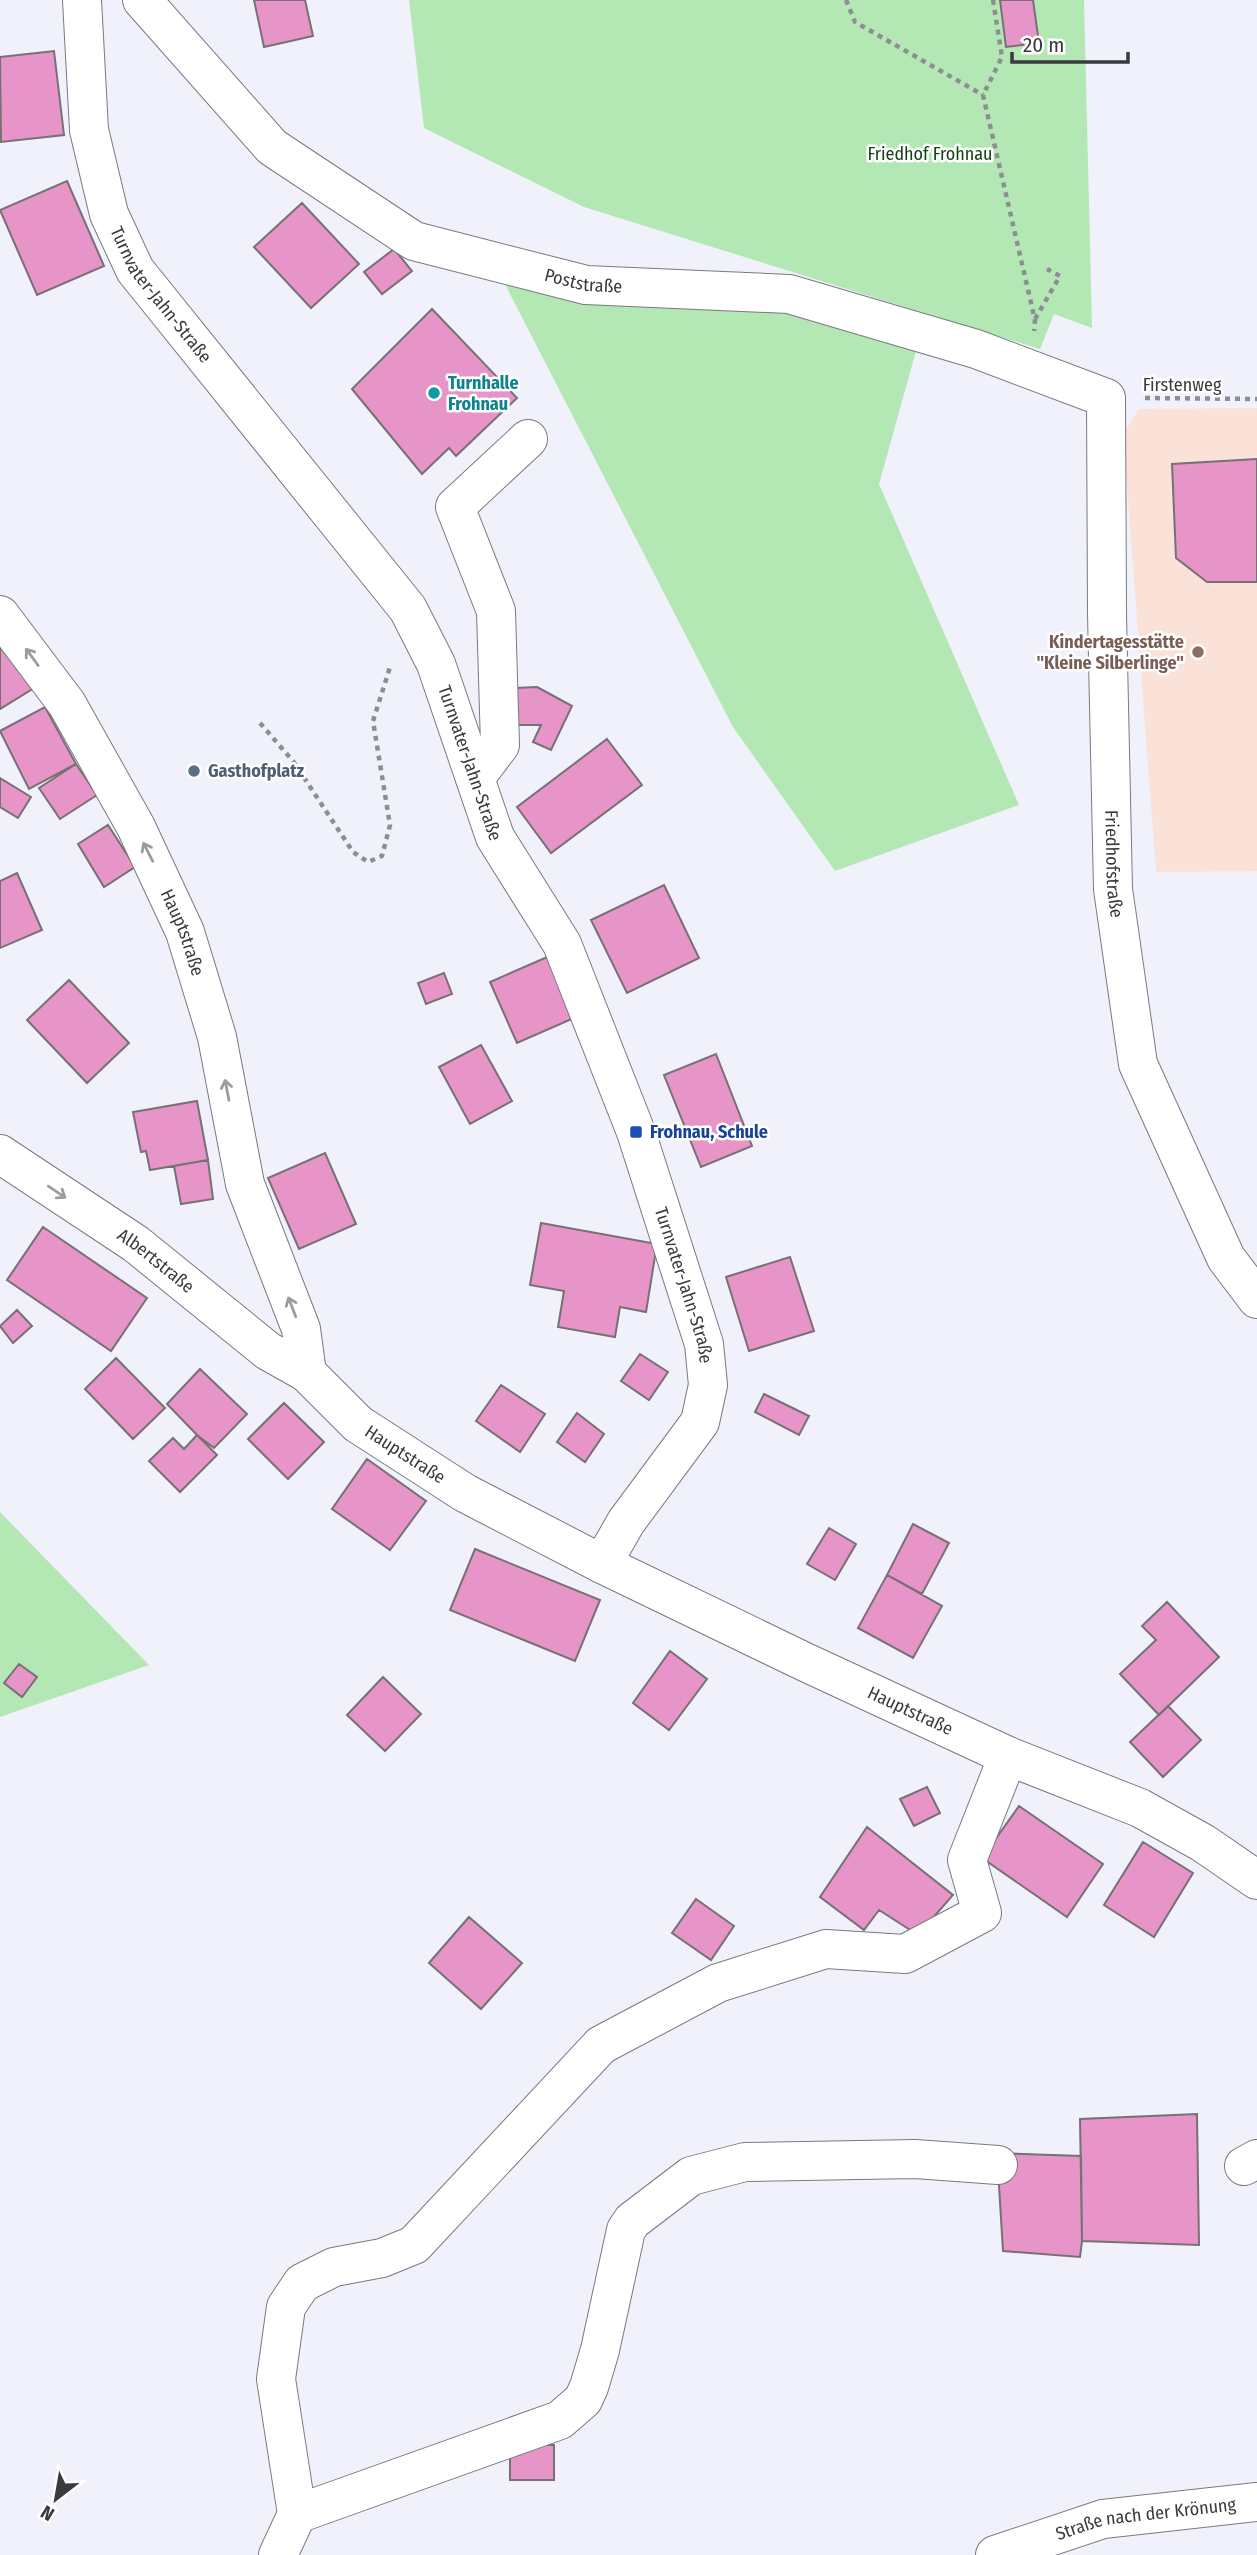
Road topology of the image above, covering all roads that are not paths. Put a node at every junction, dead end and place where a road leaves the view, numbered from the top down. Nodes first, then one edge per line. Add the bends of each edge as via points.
1 (82, 0) edge
2 (142, 0) edge
3 (1106, 398) joint
4 (528, 439) dead end
5 (0, 615) edge
6 (475, 778) junction
7 (0, 1154) edge
8 (1257, 1299) edge
9 (307, 1374) junction
10 (602, 1563) junction
11 (1008, 1756) junction
12 (1257, 1880) edge
13 (998, 2165) dead end
14 (1257, 2502) edge
15 (296, 2514) junction
16 (278, 2555) edge
17 (995, 2555) edge

1 - 6 street, Turnvater-Jahn-Straße via 89,130 109,214 135,270 408,609 436,664
2 - 3 street, Poststraße via 272,147 414,241 586,285 789,294 976,349
3 - 8 street, Friedhofstraße via 1113,889 1138,1064 1226,1258
4 - 6 street via 455,507 496,611 500,745
9 -> 5 street, Hauptstraße via 301,1329 245,1184 217,1037 185,932 136,827 67,704
6 - 10 street, Turnvater-Jahn-Straße via 495,837 562,944 636,1132 704,1345 708,1385 700,1422 626,1522
7 -> 9 street, Albertstraße via 136,1244 268,1351
9 - 10 street, Hauptstraße via 358,1423 465,1493
10 - 11 street, Hauptstraße
11 - 12 street, Hauptstraße via 1140,1808
11 - 15 street via 967,1860 982,1913 905,1954 826,1950 718,1983 601,2045 414,2245 382,2258 334,2267 302,2283 286,2307 276,2379
13 - 15 street via 915,2159 745,2162 691,2176 626,2230 589,2387 571,2411 560,2420
14 - 17 street, Straße nach der Krönung via 1103,2519
15 - 16 street

